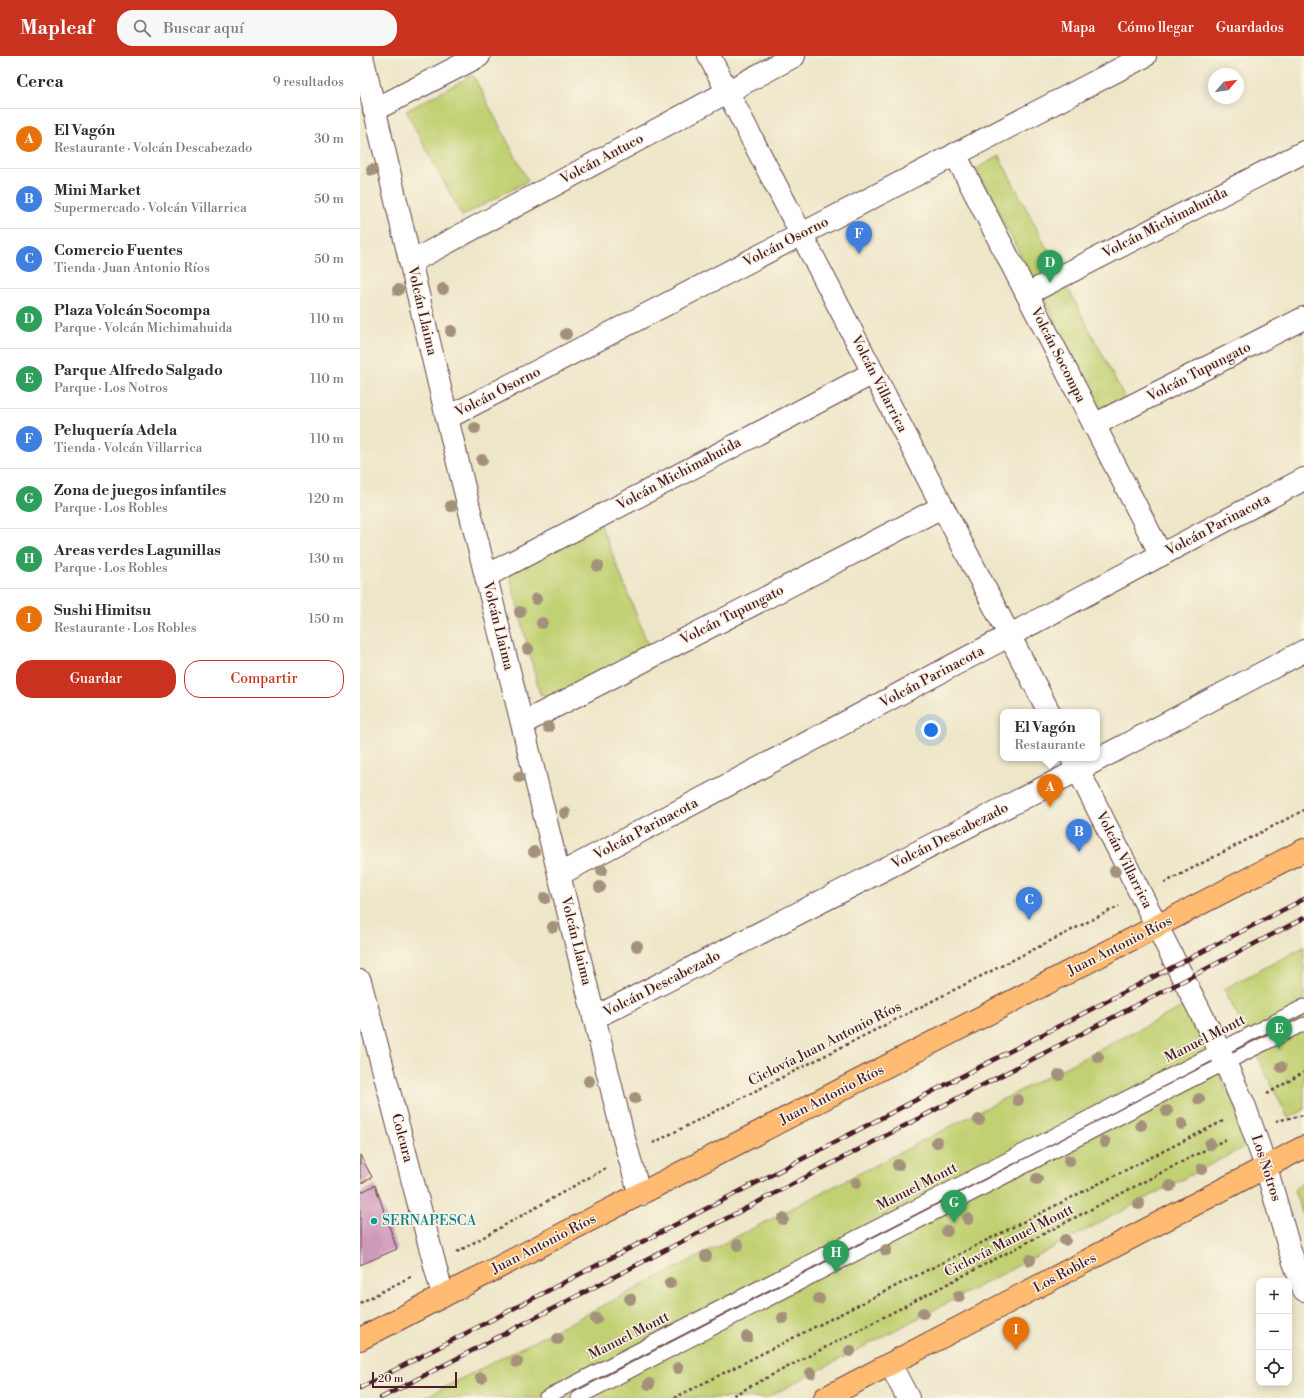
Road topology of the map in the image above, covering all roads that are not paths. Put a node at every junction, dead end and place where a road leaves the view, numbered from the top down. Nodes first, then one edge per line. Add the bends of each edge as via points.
1 (362, 56) edge
2 (479, 56) edge
3 (709, 56) edge
4 (794, 56) edge
5 (1145, 56) edge
6 (728, 92) junction
7 (374, 110) junction
8 (1304, 152) edge
9 (955, 154) junction
10 (801, 234) junction
11 (411, 262) junction
12 (1027, 294) junction
13 (1304, 318) edge
14 (873, 373) junction
15 (447, 418) junction
16 (1094, 425) junction
17 (1304, 479) edge
18 (942, 507) junction
19 (1161, 555) junction
20 (486, 576) junction
21 (1010, 636) junction
22 (1304, 651) edge
23 (1047, 709) edge
24 (523, 723) junction
25 (1100, 752) edge
26 (1075, 764) edge
27 (1304, 850) edge
28 (560, 874) junction
29 (1158, 926) junction
30 (360, 981) edge
31 (1304, 1006) edge
32 (594, 1018) junction
33 (1304, 1024) edge
34 (1222, 1057) junction
35 (1304, 1147) edge
36 (1266, 1167) junction
37 (640, 1195) junction
38 (1304, 1290) edge
39 (444, 1296) junction
40 (360, 1339) edge
41 (890, 1364) junction
42 (545, 1398) edge
43 (578, 1398) edge
44 (825, 1398) edge
45 (908, 1398) edge

1 - 7 street, Volcán Llaima
2 - 7 street
3 - 6 street, Volcán Villarrica
4 - 6 street, Volcán Antuco
5 - 9 street, Volcán Osorno
6 - 10 street, Volcán Villarrica
6 - 11 street, Volcán Antuco
7 - 11 street, Volcán Llaima
8 - 12 street, Volcán Michimahuida
9 - 10 street, Volcán Osorno
9 - 12 street, Volcán Socompa
10 - 14 street, Volcán Villarrica
10 - 15 street, Volcán Osorno
11 - 15 street, Volcán Llaima
12 - 16 street, Volcán Socompa
13 - 16 street, Volcán Tupungato
14 - 18 street, Volcán Villarrica
14 - 20 street, Volcán Michimahuida
15 - 20 street, Volcán Llaima
16 - 19 street, Volcán Socompa
17 - 19 street, Volcán Parinacota
18 - 21 street, Volcán Villarrica
18 - 24 street, Volcán Tupungato
19 - 21 street, Volcán Parinacota
20 - 24 street, Volcán Llaima
21 - 23 street, Volcán Villarrica
21 - 28 street, Volcán Parinacota
22 - 25 street, Volcán Descabezado
24 - 28 street, Volcán Llaima
26 - 29 street, Volcán Villarrica
26 - 32 street, Volcán Descabezado
27 - 29 main road, Juan Antonio Ríos
28 - 32 street, Volcán Llaima
29 - 34 street, Volcán Villarrica
29 - 37 main road, Juan Antonio Ríos
30 - 39 street, Colcura
31 - 34 lane, Manuel Montt
32 - 37 street, Volcán Llaima
33 - 34 lane, Manuel Montt
34 - 36 street, Los Notros via 1249,1116
34 - 42 lane, Manuel Montt
34 - 43 lane, Manuel Montt
35 - 36 main road, Los Robles
36 - 38 street, Los Notros
36 - 41 main road, Los Robles
37 - 39 main road, Juan Antonio Ríos
39 - 40 main road, Juan Antonio Ríos
41 - 44 main road, Los Robles
41 - 45 street

